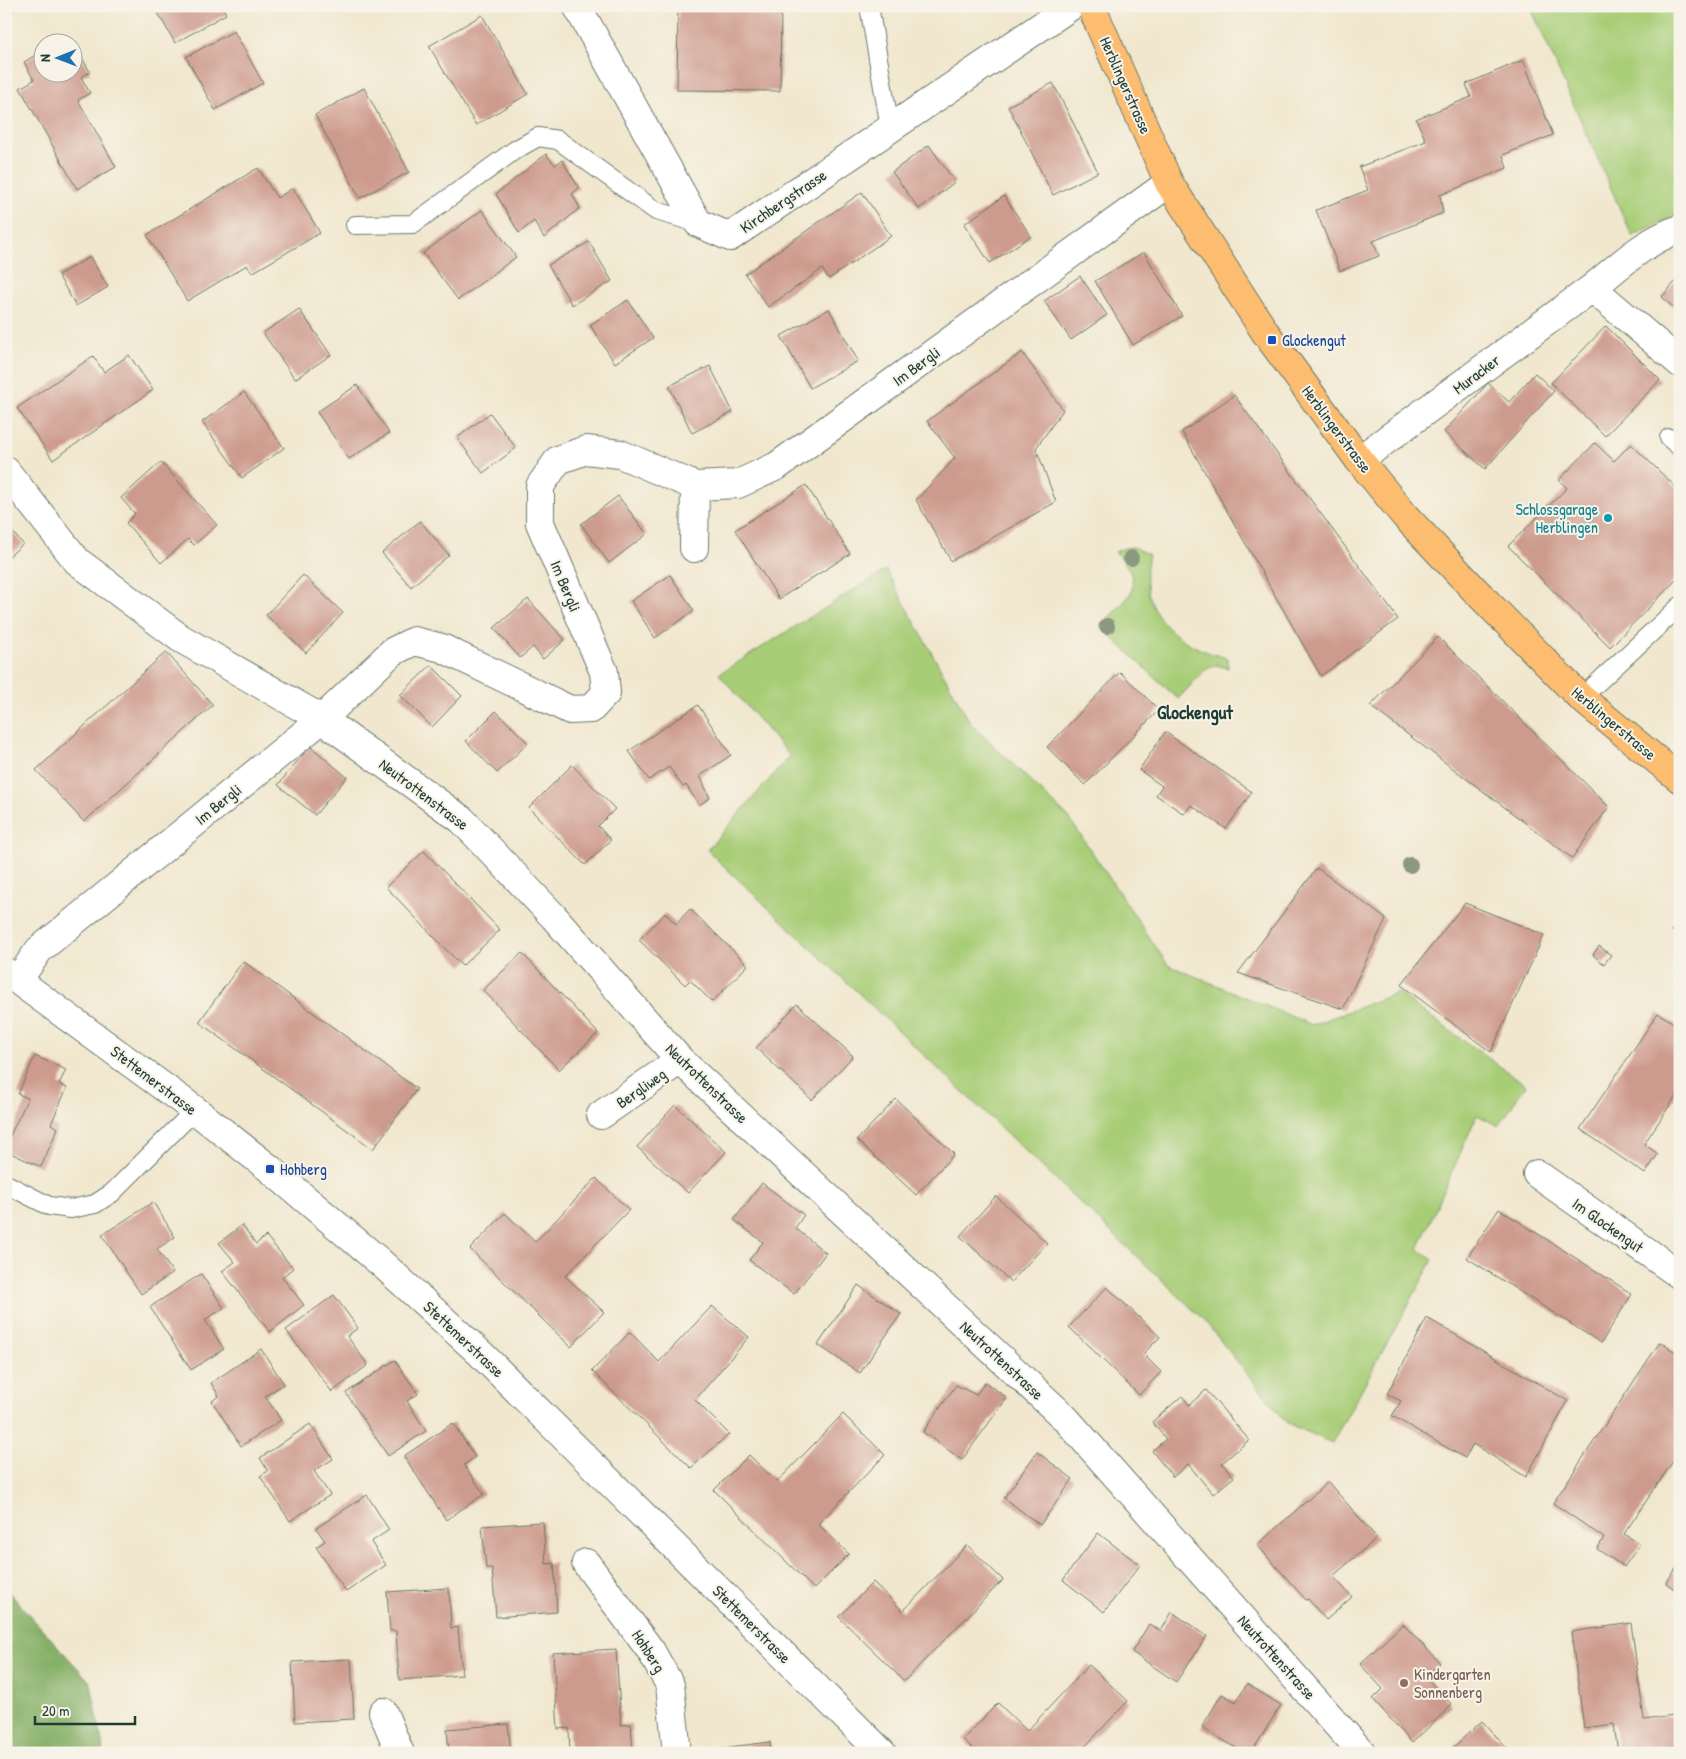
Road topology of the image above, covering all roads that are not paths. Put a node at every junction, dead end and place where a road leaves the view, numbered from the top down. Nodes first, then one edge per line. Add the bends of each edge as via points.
1 (577, 6) edge
2 (869, 6) edge
3 (1071, 6) edge
4 (1091, 6) edge
5 (890, 128) junction
6 (1169, 183) junction
7 (698, 223) junction
8 (355, 225) dead end
9 (1680, 229) edge
10 (1592, 288) junction
11 (1680, 363) edge
12 (1359, 460) junction
13 (6, 471) edge
14 (695, 486) junction
15 (694, 548) dead end
16 (1680, 606) edge
17 (1581, 698) junction
18 (322, 719) junction
19 (1680, 779) edge
20 (12, 976) edge
21 (680, 1060) junction
22 (195, 1110) junction
23 (601, 1115) dead end
24 (1537, 1174) dead end
25 (6, 1184) edge
26 (1680, 1275) edge
27 (586, 1563) dead end
28 (383, 1712) dead end
29 (400, 1753) edge
30 (677, 1753) edge
31 (882, 1753) edge
32 (1362, 1753) edge

1 - 7 street
2 - 5 lane
3 - 5 street, Kirchbergstrasse
4 - 6 main road, Herblingerstrasse
5 - 7 street, Kirchbergstrasse via 730,237
6 - 12 main road, Herblingerstrasse via 1265,332
6 - 14 street, Im Bergli via 777,466 738,484
7 - 8 lane via 656,211 558,140 538,137 413,224
9 - 10 street, Muracker via 1663,235
10 - 11 street
10 - 12 street, Muracker
12 - 17 main road, Herblingerstrasse via 1412,523
13 - 18 street, Neutrottenstrasse via 77,561 180,638
14 - 15 street
14 - 18 street, Im Bergli via 620,454 586,450 558,460 540,486 540,523 604,672 606,693 591,708 570,710 442,648 414,641 392,652
16 - 17 lane
17 - 19 main road, Herblingerstrasse
18 - 20 street, Im Bergli via 39,950
18 - 21 street, Neutrottenstrasse via 462,820 554,917
20 - 22 street, Stettemerstrasse
21 - 23 street, Bergliweg
21 - 32 street, Neutrottenstrasse via 1066,1419
22 - 25 lane via 112,1193 95,1204 71,1209 48,1206
22 - 31 street, Stettemerstrasse via 372,1256 481,1354
24 - 26 street, Im Glockengut
27 - 30 street, Hohberg via 651,1651 670,1684
28 - 29 street

